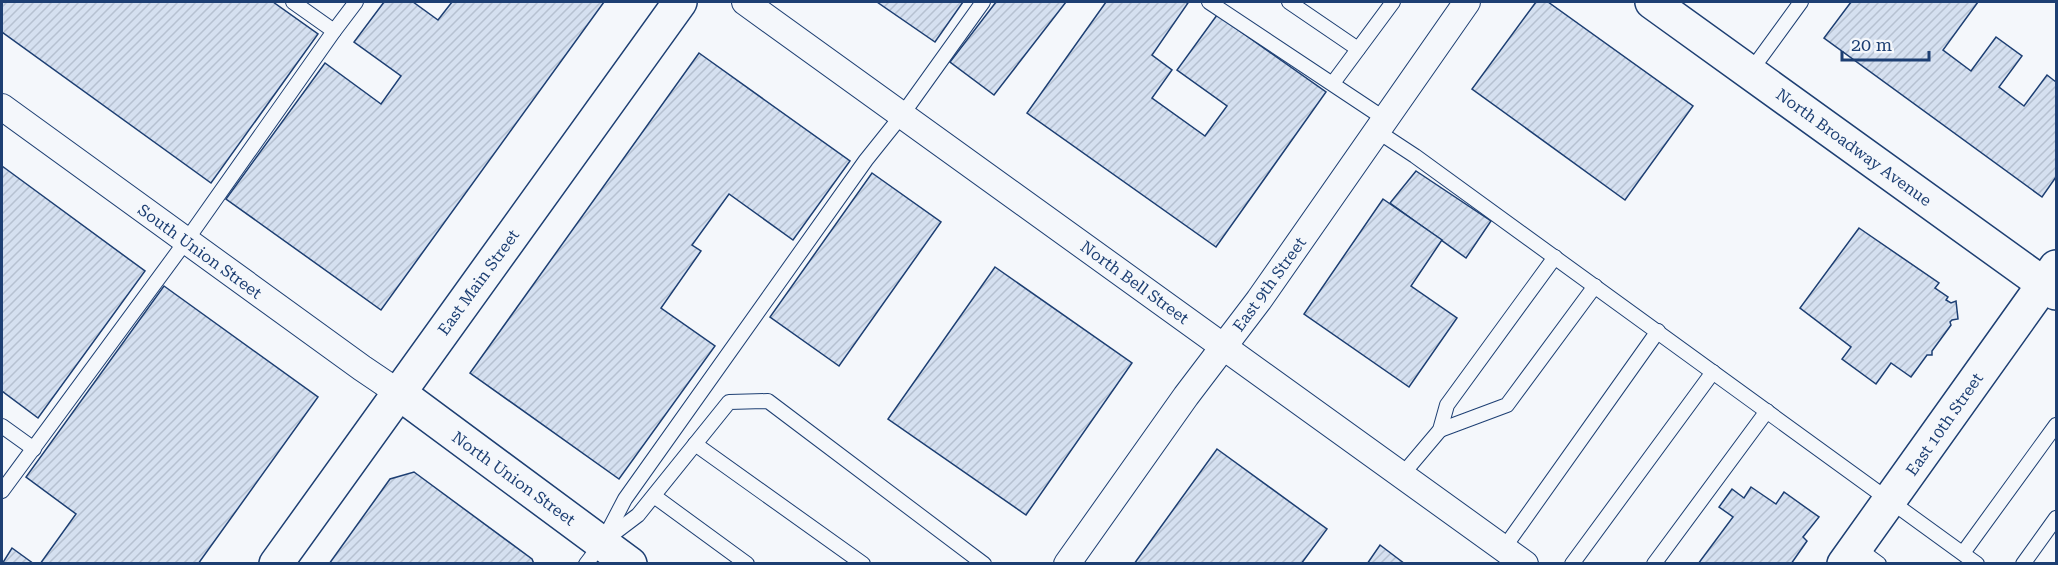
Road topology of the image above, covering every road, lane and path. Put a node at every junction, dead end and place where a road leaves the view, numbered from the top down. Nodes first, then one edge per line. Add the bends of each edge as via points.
1 (293, 2) edge
2 (356, 2) edge
3 (680, 2) edge
4 (745, 2) edge
5 (983, 2) edge
6 (1209, 2) edge
7 (1289, 2) edge
8 (1393, 2) edge
9 (1467, 2) edge
10 (1652, 2) edge
11 (1801, 2) edge
12 (334, 31) junction
13 (1358, 49) junction
14 (1750, 72) junction
15 (1333, 83) junction
16 (3, 112) edge
17 (902, 115) junction
18 (1381, 125) junction
19 (186, 241) junction
20 (1555, 257) junction
21 (2052, 281) edge
22 (1595, 286) junction
23 (1658, 332) junction
24 (1224, 346) junction
25 (1713, 372) junction
26 (399, 393) junction
27 (1767, 411) junction
28 (2056, 425) edge
29 (2, 426) edge
30 (1440, 430) junction
31 (695, 444) junction
32 (34, 449) junction
33 (1402, 475) junction
34 (2, 491) edge
35 (654, 496) junction
36 (1889, 501) junction
37 (2056, 518) edge
38 (1504, 548) junction
39 (594, 553) edge
40 (1963, 553) junction
41 (1860, 558) edge
42 (276, 564) edge
43 (630, 564) edge
44 (747, 564) edge
45 (863, 564) edge
46 (984, 564) edge
47 (1067, 564) edge
48 (1525, 564) edge
49 (1572, 564) edge
50 (1654, 564) edge
51 (1977, 564) edge
52 (2023, 564) edge

1 - 12 lane
2 - 12 lane
3 - 26 street, East Main Street
4 - 17 street, North Bell Street
5 - 17 lane
6 - 15 lane
7 - 13 lane
8 - 13 lane
9 - 18 street, East 9th Street
10 - 14 street, North Broadway Avenue
11 - 14 lane
12 - 19 lane
13 - 15 lane
14 - 21 street, North Broadway Avenue
15 - 18 lane
16 - 19 street, South Union Street
17 - 24 street, North Bell Street
17 - 39 lane via 625,499
18 - 20 lane via 1415,156
18 - 24 street, East 9th Street
19 - 26 street, South Union Street
19 - 32 lane
20 - 22 lane
20 - 30 lane via 1448,405
21 - 36 street, East 10th Street
22 - 23 lane
22 - 30 lane via 1507,405
23 - 25 lane
23 - 38 lane
24 - 33 street, North Bell Street
24 - 47 street, East 9th Street
25 - 27 lane
25 - 49 lane
26 - 39 street, North Union Street
26 - 42 street, East Main Street
27 - 36 lane
27 - 50 lane
28 - 40 lane
29 - 32 lane
30 - 33 lane
31 - 35 lane
31 - 45 lane
31 - 46 lane via 729,402 768,401
32 - 34 lane
33 - 38 street, North Bell Street
35 - 39 lane via 639,515
35 - 44 lane
36 - 40 lane
36 - 41 street, East 10th Street
37 - 52 lane
38 - 48 street, North Bell Street
39 - 43 street, North Union Street
40 - 51 lane

